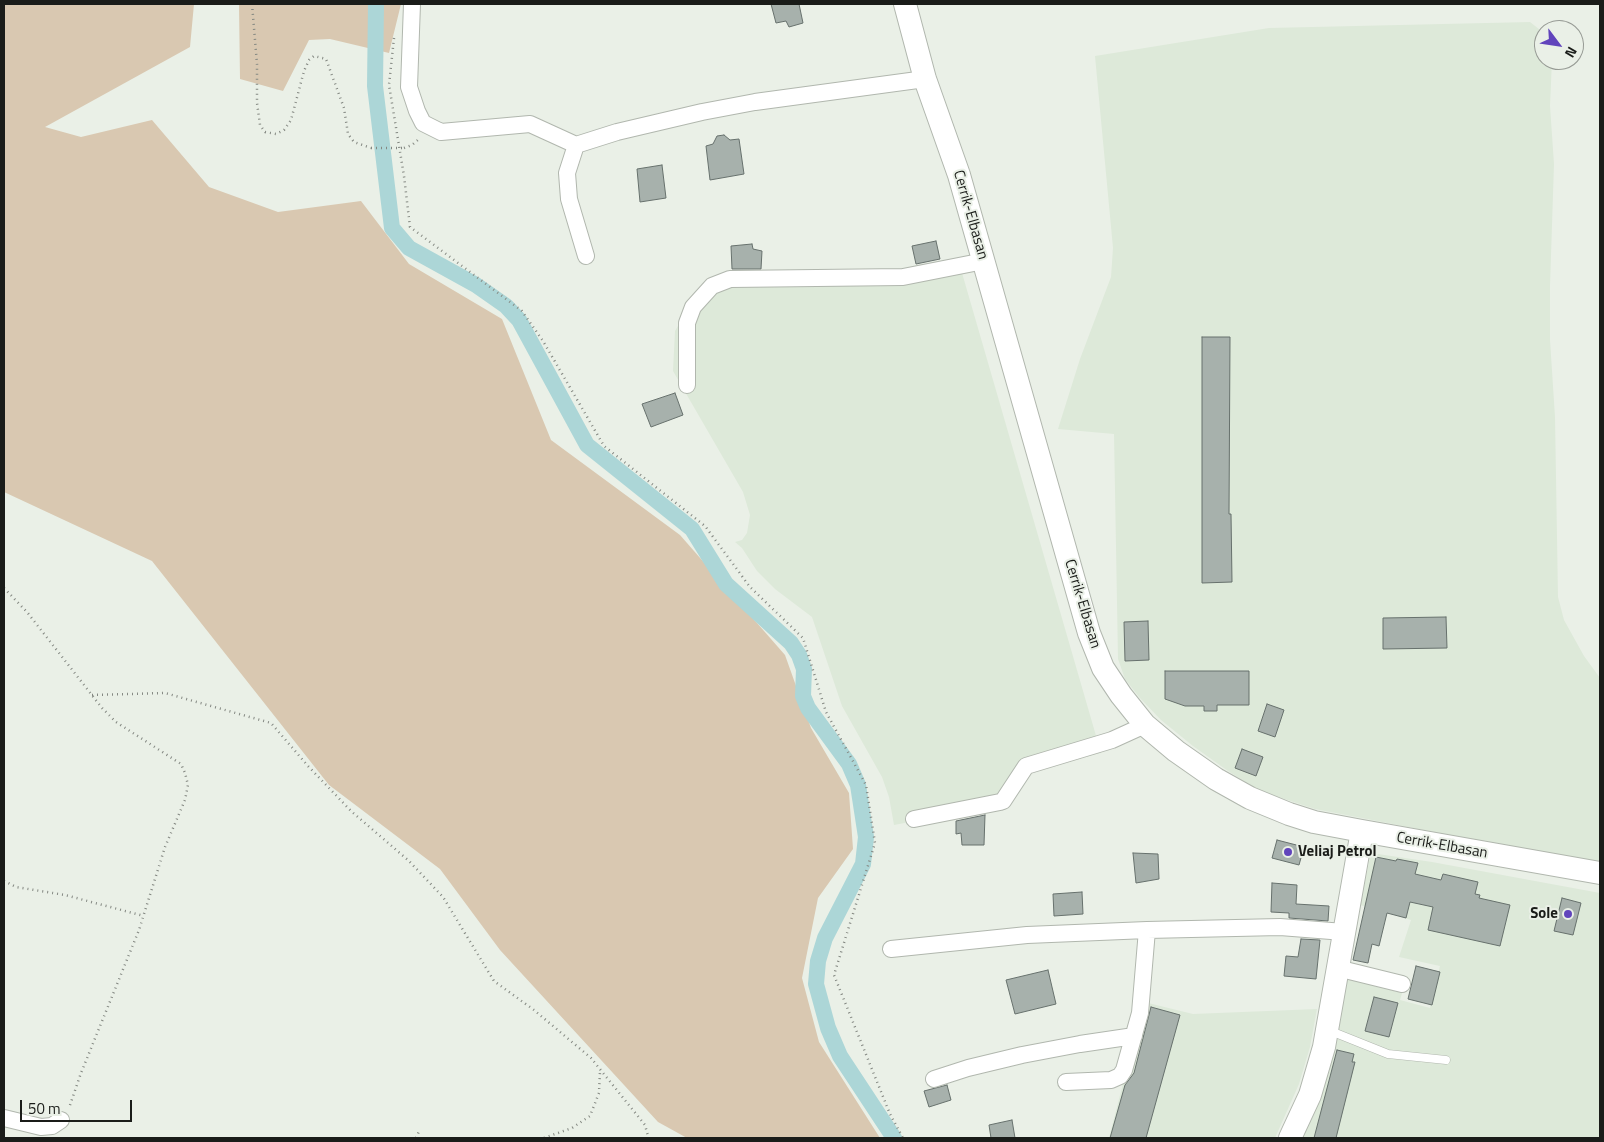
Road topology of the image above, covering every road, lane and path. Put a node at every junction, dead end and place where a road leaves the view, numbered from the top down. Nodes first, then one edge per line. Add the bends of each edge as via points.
1 (252, 4) edge
2 (412, 4) edge
3 (906, 4) edge
4 (395, 31) dead end
5 (925, 79) junction
6 (576, 145) junction
7 (404, 148) dead end
8 (586, 256) dead end
9 (984, 261) junction
10 (687, 385) dead end
11 (4, 588) edge
12 (92, 695) junction
13 (1145, 726) junction
14 (914, 818) dead end
15 (1362, 832) junction
16 (1600, 873) edge
17 (4, 881) edge
18 (144, 916) junction
19 (1147, 930) junction
20 (1344, 932) junction
21 (891, 949) dead end
22 (1337, 968) junction
23 (1402, 984) dead end
24 (1326, 1029) junction
25 (1134, 1036) junction
26 (1446, 1060) dead end
27 (600, 1070) junction
28 (934, 1079) dead end
29 (1066, 1082) dead end
30 (4, 1118) edge
31 (61, 1120) joint
32 (420, 1129) dead end
33 (416, 1138) edge
34 (544, 1138) edge
35 (647, 1138) edge
36 (903, 1138) edge
37 (1290, 1138) edge

1 - 7 path, bridge via 257,104 260,125 265,132 276,134 284,130 291,120 304,71 308,60 314,56 326,58 344,108 348,134 354,142 371,148
2 - 6 street via 409,86 423,123 441,132 530,124
3 - 5 main road, Cerrik-Elbasan
4 - 36 path via 389,85 410,227 522,311 604,446 705,526 750,587 803,638 826,712 866,785 875,843 834,975 890,1114
5 - 6 street via 755,102 655,123
5 - 9 main road, Cerrik-Elbasan via 960,175
6 - 8 street via 567,173 569,199
9 - 10 street via 903,277 730,279 712,286 693,307 688,322
9 - 13 main road, Cerrik-Elbasan via 1089,633 1103,668
11 - 12 path via 27,612
12 - 18 path via 116,722 181,764 188,785
12 - 27 path via 165,693 271,723 351,811 409,861 443,897 494,981 591,1058
13 - 14 street via 1112,740 1026,766 1000,802
13 - 15 main road, Cerrik-Elbasan via 1200,768 1250,798 1314,822
15 - 16 main road, Cerrik-Elbasan
15 - 20 main road
17 - 18 path via 16,887 65,895
18 - 31 path via 68,1110
19 - 20 street via 1280,927
19 - 21 street via 1027,935
19 - 25 street via 1142,998
20 - 22 main road
22 - 23 street
22 - 24 main road
24 - 26 lane via 1388,1054
24 - 37 main road via 1310,1095
25 - 28 street via 1022,1055
25 - 29 street via 1124,1070 1116,1079
27 - 34 path via 599,1093 590,1116 572,1128
27 - 35 path via 645,1124
30 - 31 street via 41,1127 52,1126
32 - 33 path

